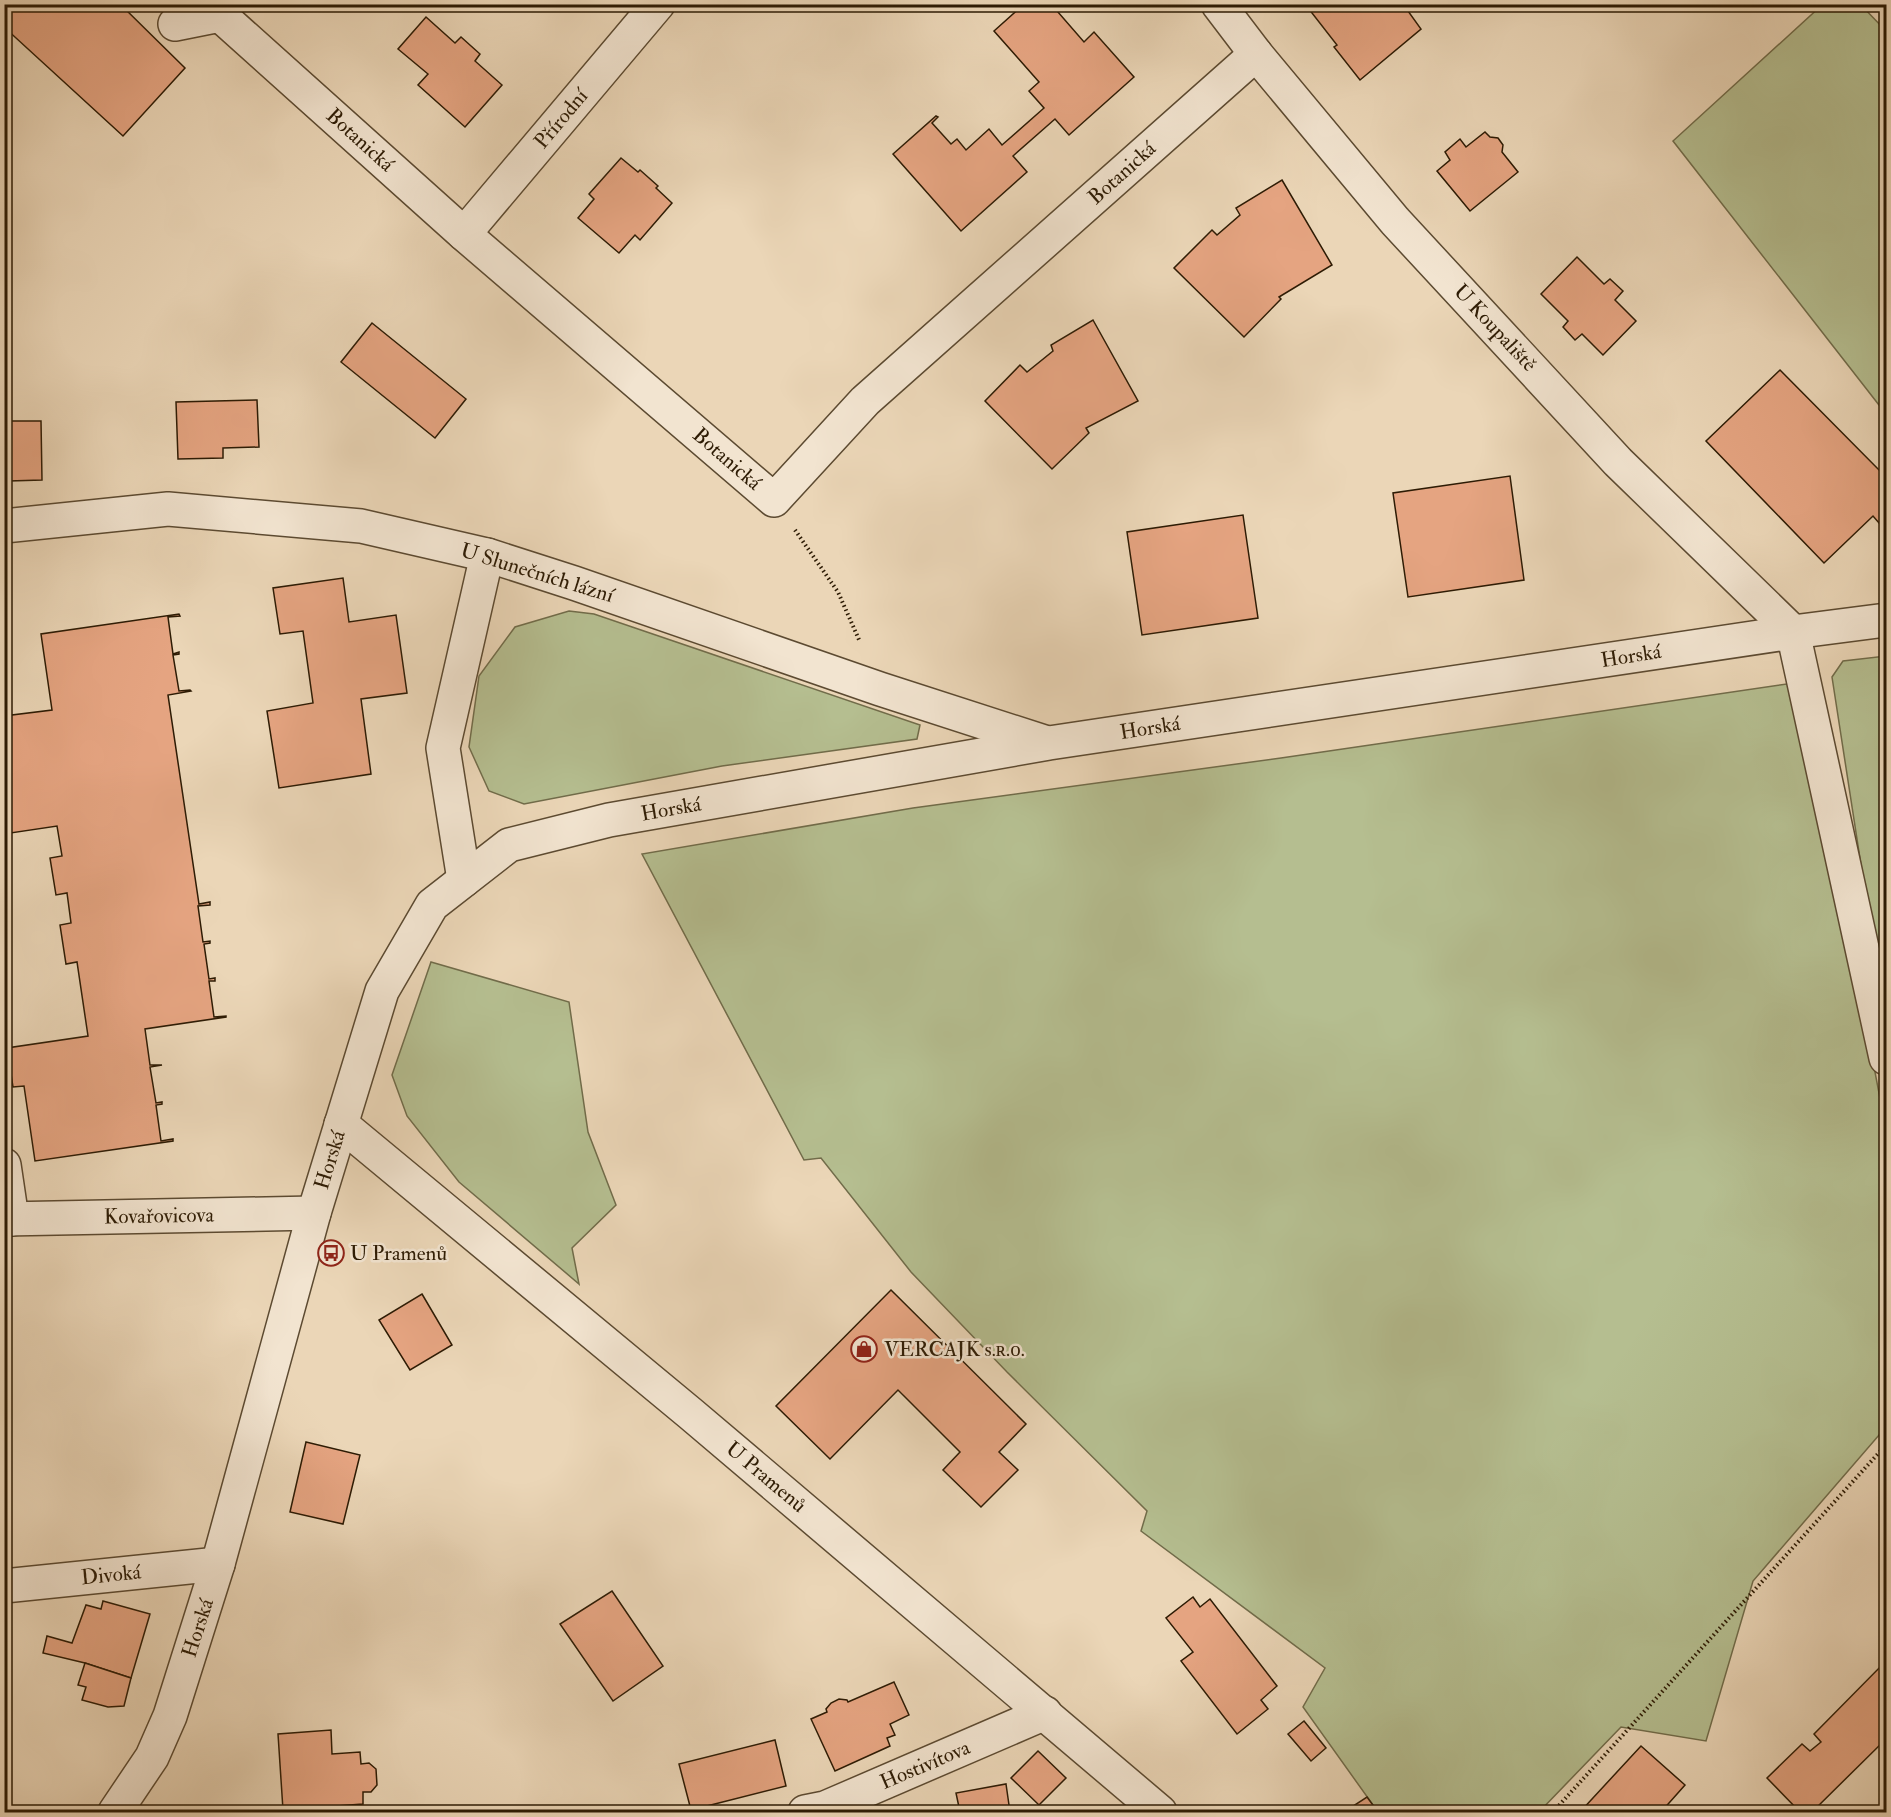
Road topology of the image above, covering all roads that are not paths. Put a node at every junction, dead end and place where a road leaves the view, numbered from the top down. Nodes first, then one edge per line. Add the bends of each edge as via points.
1 (658, 4) edge
2 (1218, 4) edge
3 (176, 24) dead end
4 (1256, 54) junction
5 (464, 234) junction
6 (4, 526) edge
7 (487, 555) junction
8 (1887, 620) edge
9 (1793, 632) junction
10 (1049, 743) junction
11 (464, 880) junction
12 (1887, 1058) edge
13 (341, 1124) junction
14 (4, 1165) edge
15 (314, 1213) junction
16 (8, 1219) edge
17 (219, 1564) junction
18 (4, 1586) edge
19 (1045, 1713) junction
20 (115, 1812) edge
21 (804, 1812) edge
22 (1160, 1812) edge

1 - 5 street, Přírodní
2 - 4 street, U Koupaliště
3 - 5 street, Botanická via 220,15
4 - 5 street, Botanická via 865,401 774,500
4 - 9 street, U Koupaliště via 1395,221 1618,462
6 - 7 street, U Slunečních lázní via 168,509 361,526
7 - 10 street, U Slunečních lázní
7 - 11 street via 443,748
8 - 9 street, Horská
9 - 10 street, Horská
9 - 12 street
10 - 11 street, Horská via 609,820 509,845
11 - 13 street, Horská via 432,905 382,991
13 - 15 street, Horská
13 - 19 street, U Pramenů
14 - 16 street
15 - 16 street, Kovařovicova
15 - 17 street, Horská
17 - 18 street, Divoká
17 - 20 street, Horská via 170,1716 152,1757
19 - 21 street, Hostivítova via 825,1808
19 - 22 street, U Pramenů

